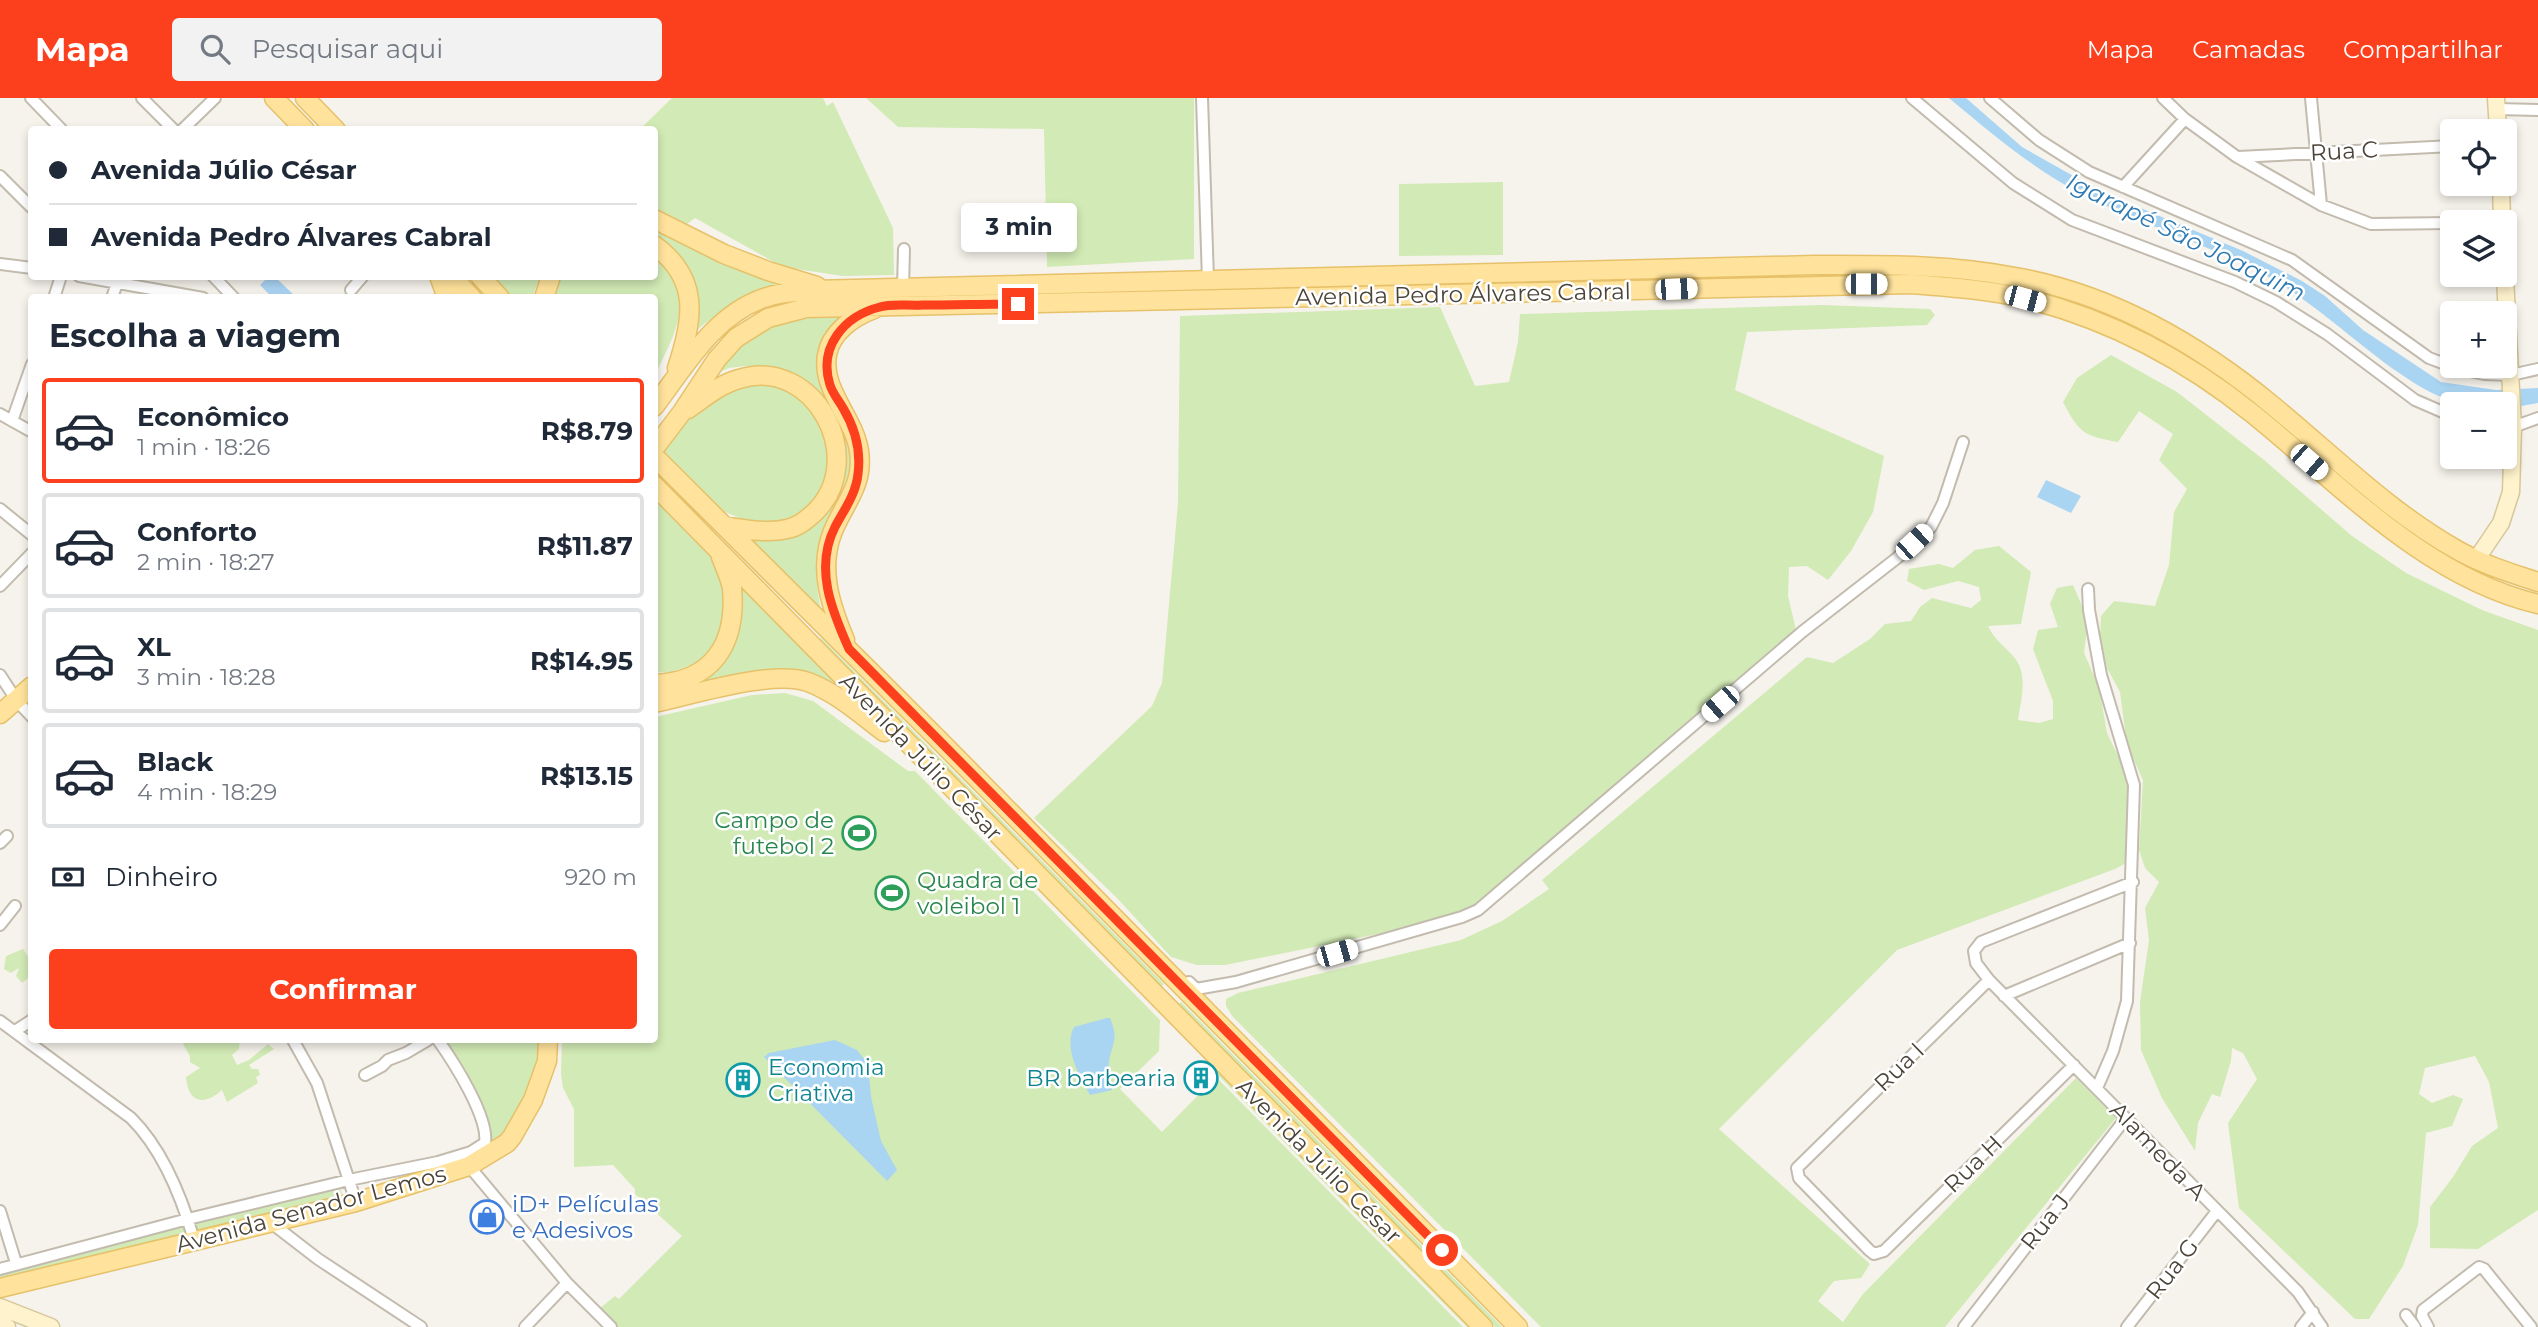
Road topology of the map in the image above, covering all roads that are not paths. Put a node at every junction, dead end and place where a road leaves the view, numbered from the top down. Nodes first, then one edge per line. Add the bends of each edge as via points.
1 (31, 98) edge
2 (142, 98) edge
3 (215, 98) edge
4 (274, 98) edge
5 (305, 98) edge
6 (1202, 98) edge
7 (1912, 98) edge
8 (1990, 98) edge
9 (2163, 98) edge
10 (2311, 98) edge
11 (2497, 104) edge
12 (2538, 110) edge
13 (2185, 119) junction
14 (58, 126) edge
15 (170, 126) edge
16 (186, 126) edge
17 (301, 126) edge
18 (332, 126) edge
19 (2440, 147) edge
20 (2315, 152) junction
21 (2237, 158) junction
22 (0, 176) edge
23 (2123, 187) junction
24 (28, 204) edge
25 (2321, 205) junction
26 (658, 221) edge
27 (2440, 222) edge
28 (658, 249) edge
29 (904, 249) dead end
30 (1, 268) edge
31 (28, 268) edge
32 (101, 280) edge
33 (217, 280) edge
34 (360, 280) edge
35 (455, 280) edge
36 (484, 280) edge
37 (1208, 280) junction
38 (117, 283) junction
39 (2506, 287) edge
40 (903, 288) junction
41 (830, 289) junction
42 (351, 290) dead end
43 (114, 294) edge
44 (166, 294) edge
45 (230, 294) edge
46 (468, 294) edge
47 (496, 294) edge
48 (882, 306) junction
49 (2538, 369) edge
50 (28, 375) edge
51 (2511, 379) junction
52 (672, 384) junction
53 (2511, 392) edge
54 (658, 402) edge
55 (2440, 411) edge
56 (682, 412) junction
57 (0, 414) edge
58 (2538, 418) edge
59 (12, 421) junction
60 (2517, 422) edge
61 (28, 430) edge
62 (1963, 442) dead end
63 (658, 444) edge
64 (658, 460) edge
65 (2511, 469) edge
66 (660, 491) edge
67 (0, 509) edge
68 (723, 526) junction
69 (28, 532) edge
70 (719, 551) junction
71 (28, 557) edge
72 (2484, 563) junction
73 (2538, 582) edge
74 (2481, 585) junction
75 (0, 586) edge
76 (2088, 589) dead end
77 (2538, 604) edge
78 (849, 649) junction
79 (0, 676) edge
80 (658, 684) edge
81 (28, 690) edge
82 (17, 701) junction
83 (658, 702) edge
84 (28, 713) edge
85 (0, 714) edge
86 (940, 775) junction
87 (2133, 882) junction
88 (15, 906) dead end
89 (0, 925) edge
90 (2130, 943) junction
91 (1177, 980) junction
92 (1989, 980) junction
93 (2004, 996) junction
94 (0, 1021) edge
95 (28, 1023) edge
96 (15, 1031) junction
97 (28, 1041) edge
98 (31, 1043) edge
99 (295, 1043) edge
100 (423, 1043) edge
101 (440, 1043) edge
102 (548, 1043) edge
103 (2074, 1065) junction
104 (365, 1075) dead end
105 (2096, 1088) junction
106 (2126, 1118) junction
107 (469, 1166) junction
108 (349, 1180) junction
109 (356, 1202) junction
110 (0, 1211) edge
111 (2217, 1211) junction
112 (188, 1219) junction
113 (270, 1222) junction
114 (194, 1240) junction
115 (1869, 1250) joint
116 (16, 1263) junction
117 (0, 1269) edge
118 (567, 1283) junction
119 (0, 1288) edge
120 (0, 1307) edge
121 (2313, 1312) junction
122 (2406, 1315) dead end
123 (0, 1322) edge
124 (2529, 1326) edge
125 (7, 1327) edge
126 (51, 1327) edge
127 (421, 1327) edge
128 (525, 1327) edge
129 (611, 1327) edge
130 (1483, 1327) edge
131 (1518, 1327) edge
132 (1964, 1327) edge
133 (2127, 1327) edge
134 (2301, 1327) edge
135 (2322, 1327) edge
136 (2415, 1327) edge
137 (2428, 1327) edge

1 - 14 street
2 - 15 street
3 - 16 street
4 - 17 main road
5 - 18 main road
6 - 37 street
7 - 55 street via 2013,183 2072,220 2276,302 2415,400
8 - 23 street via 2039,140 2089,172
9 - 13 street
10 - 20 street
11 - 12 street
13 - 21 street
13 - 23 street
19 - 20 street, Rua C
20 - 21 street, Rua C
20 - 25 street
21 - 25 street
22 - 24 street
23 - 51 street via 2292,260 2429,358
25 - 27 street via 2371,224
26 - 41 main road via 724,254
28 - 52 main road via 681,274 691,313
29 - 40 street
30 - 31 street
32 - 38 street
33 - 45 street
34 - 42 street
35 - 46 main road
36 - 47 main road
37 - 40 main road, Avenida Pedro Álvares Cabral
37 - 72 main road, Avenida Pedro Álvares Cabral via 1882,265 2016,277 2068,290 2170,333 2271,404 2410,521
38 - 43 street
38 - 44 street
39 - 51 main road
40 - 41 main road, Avenida Pedro Álvares Cabral
41 - 52 main road, Avenida Pedro Álvares Cabral via 768,296 750,303 704,341
48 - 56 main road, Avenida Pedro Álvares Cabral via 806,308 757,323 717,359
48 - 74 main road, Avenida Pedro Álvares Cabral via 1820,284 1979,290 2059,308 2161,351 2252,413 2387,525
48 - 78 main road via 844,327 831,342 826,364 830,386 848,417 859,450 857,482 833,531 825,578
49 - 51 street
50 - 59 street
51 - 53 main road
52 - 54 main road, Avenida Pedro Álvares Cabral
56 - 63 main road, Avenida Pedro Álvares Cabral
56 - 68 main road via 739,379 767,376 805,392 832,427 837,447 835,476 828,498 810,516 786,530
57 - 59 street
58 - 60 street
59 - 61 street
62 - 91 street via 1931,527 1478,910 1236,982 1196,989 1185,978
64 - 68 main road, Avenida Júlio César
65 - 72 main road via 2511,492
66 - 70 main road, Avenida Júlio César
67 - 69 street
68 - 78 main road, Avenida Júlio César
70 - 80 main road via 732,586 726,642 705,670
70 - 86 main road, Avenida Júlio César
71 - 75 street
72 - 73 main road, Avenida Pedro Álvares Cabral
72 - 74 main road
74 - 77 main road, Avenida Pedro Álvares Cabral
76 - 87 street via 2101,675 2134,785
78 - 91 main road, Avenida Júlio César
79 - 82 street
81 - 82 main road
82 - 84 street
82 - 85 main road
83 - 86 main road via 765,679 806,681 842,700
86 - 130 main road, Avenida Júlio César
87 - 90 street
87 - 92 street, Alameda A via 1981,943 1974,957
88 - 89 street
90 - 93 street
90 - 105 street via 2127,1001 2113,1051
91 - 131 main road, Avenida Júlio César
92 - 93 street, Alameda A
92 - 115 street, Rua I via 1797,1168 1798,1178
93 - 103 street, Alameda A
94 - 96 street
95 - 96 street
96 - 97 street
98 - 112 street via 146,1133
99 - 108 street via 317,1083
100 - 104 street
101 - 108 street, Avenida Senador Lemos via 462,1074 484,1127 485,1143 438,1162
102 - 107 main road, Avenida Senador Lemos via 547,1061 533,1100 512,1137
103 - 105 street, Alameda A
103 - 115 street, Rua H via 1884,1251 1874,1254
105 - 106 street, Alameda A
106 - 111 street, Alameda A
106 - 132 street, Rua J
107 - 109 main road, Avenida Senador Lemos
107 - 118 street
108 - 109 street
108 - 112 street, Avenida Senador Lemos
109 - 113 main road, Avenida Senador Lemos
110 - 116 street
111 - 121 street, Alameda A
111 - 133 street, Rua G
112 - 114 street
112 - 116 street, Avenida Senador Lemos
113 - 114 main road, Avenida Senador Lemos
113 - 127 street
114 - 119 main road, Avenida Senador Lemos
116 - 117 street, Avenida Senador Lemos
118 - 128 street
118 - 129 street
120 - 126 main road
121 - 134 street
121 - 135 street, Alameda A
122 - 136 street
123 - 125 main road
124 - 137 street via 2484,1269 2476,1268 2423,1310

